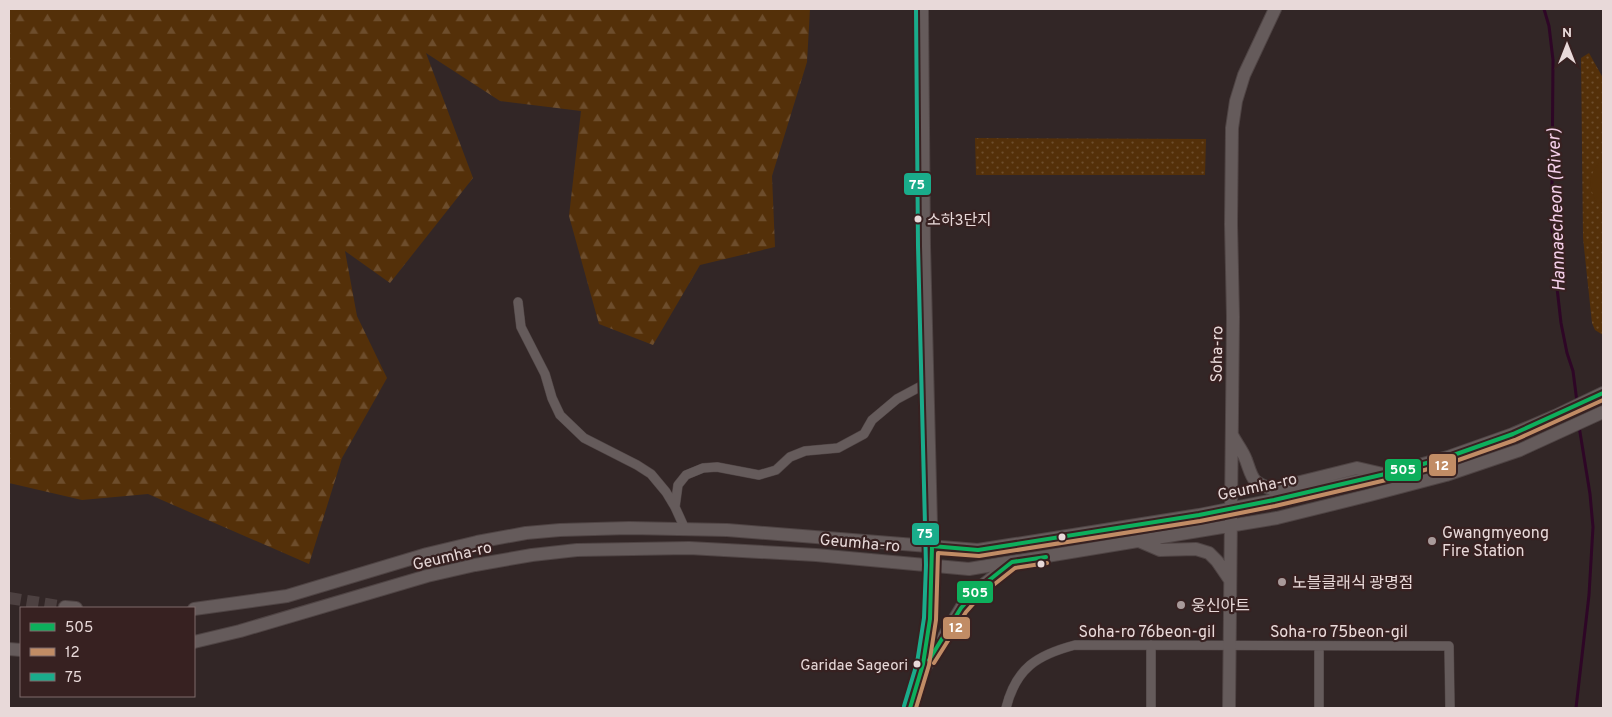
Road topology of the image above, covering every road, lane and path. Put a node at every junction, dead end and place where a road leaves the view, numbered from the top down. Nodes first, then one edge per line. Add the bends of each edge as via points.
1 (922, 9) edge
2 (1275, 9) edge
3 (518, 302) dead end
4 (927, 383) junction
5 (1602, 394) edge
6 (1603, 412) edge
7 (1231, 434) junction
8 (1385, 474) junction
9 (674, 507) junction
10 (1230, 509) junction
11 (1230, 526) junction
12 (685, 529) junction
13 (1139, 542) junction
14 (932, 546) junction
15 (1012, 562) junction
16 (932, 565) junction
17 (1230, 580) junction
18 (195, 609) edge
19 (195, 642) edge
20 (1151, 645) junction
21 (1229, 645) junction
22 (1319, 646) junction
23 (919, 676) junction
24 (910, 708) edge
25 (1006, 708) edge
26 (1151, 708) edge
27 (1229, 708) edge
28 (1319, 708) edge
29 (1450, 708) edge

1 - 4 main road
2 - 7 main road, Soha-ro via 1244,76 1232,128
3 - 9 street via 521,326 545,374 560,415 584,438 651,474
4 - 9 street via 897,399 872,420 864,434 838,448 805,451 790,457 776,470 759,476 717,467 702,468 686,475 678,485
4 - 14 main road
5 - 8 main road, Geumha-ro via 1513,434 1448,457
6 - 11 main road, Geumha-ro via 1520,450 1446,475
7 - 8 main road via 1246,459 1250,475 1259,484 1272,489 1357,468
7 - 10 main road, Soha-ro
8 - 10 main road, Geumha-ro
9 - 12 street
10 - 11 main road, Soha-ro
10 - 14 main road, Geumha-ro via 978,550
11 - 13 main road, Geumha-ro
11 - 17 main road, Soha-ro
12 - 14 main road, Geumha-ro
12 - 18 main road, Geumha-ro via 526,533 427,554 287,596
13 - 15 main road, Geumha-ro
13 - 17 main road via 1160,550 1196,549 1209,553
14 - 16 main road
15 - 16 main road, Geumha-ro via 969,569
15 - 23 main road via 978,589 961,608
16 - 19 main road, Geumha-ro via 689,548 572,550 522,556 427,576
16 - 23 main road via 930,619
17 - 21 main road, Soha-ro
20 - 21 street, Soha-ro 76beon-gil
20 - 25 street, Soha-ro 76beon-gil via 1075,645 1053,651 1020,675 1012,687
20 - 26 street
21 - 22 street, Soha-ro 75beon-gil
21 - 27 main road, Soha-ro
22 - 28 street
22 - 29 street, Soha-ro 75beon-gil via 1449,646
23 - 24 main road

